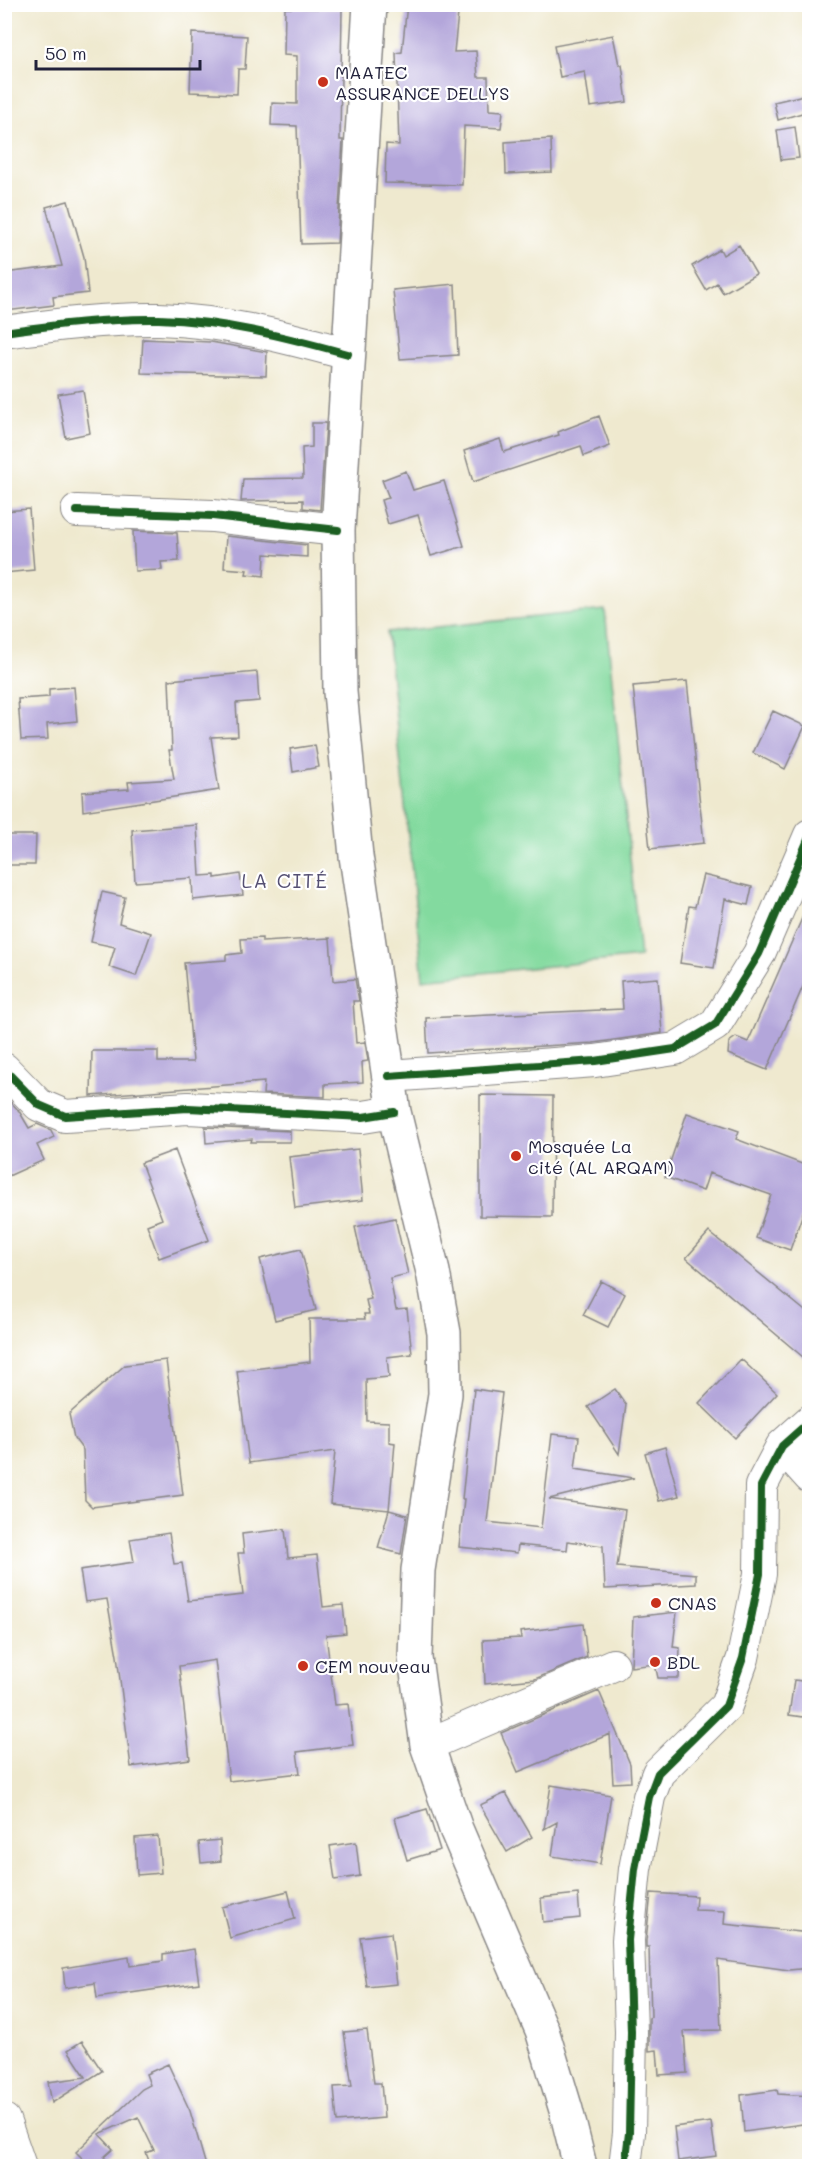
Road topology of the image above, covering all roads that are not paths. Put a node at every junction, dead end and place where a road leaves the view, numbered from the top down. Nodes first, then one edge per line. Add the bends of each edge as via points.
1 (370, 4) edge
2 (4, 332) edge
3 (348, 354) junction
4 (77, 511) dead end
5 (338, 530) junction
6 (810, 835) edge
7 (4, 1069) edge
8 (389, 1076) junction
9 (394, 1112) junction
10 (810, 1421) edge
11 (782, 1446) junction
12 (810, 1477) edge
13 (613, 1665) dead end
14 (427, 1744) junction
15 (4, 2120) edge
16 (20, 2166) edge
17 (580, 2166) edge
18 (625, 2166) edge

1 - 3 main road
2 - 3 street via 159,319 229,326
3 - 5 main road
4 - 5 street via 213,516
5 - 8 main road via 341,704 356,855
6 - 8 street via 759,954 715,1025 675,1049 595,1061
7 - 9 street via 39,1105 65,1116 188,1108 363,1117
8 - 9 main road
9 - 14 main road via 444,1333 445,1394 418,1581 415,1658
10 - 11 street
11 - 12 street
11 - 18 street via 761,1486 760,1574 743,1658 726,1706 658,1773 649,1797 635,1869 628,1940 631,2032
13 - 14 street
14 - 17 main road via 456,1829 542,2030
15 - 16 street

